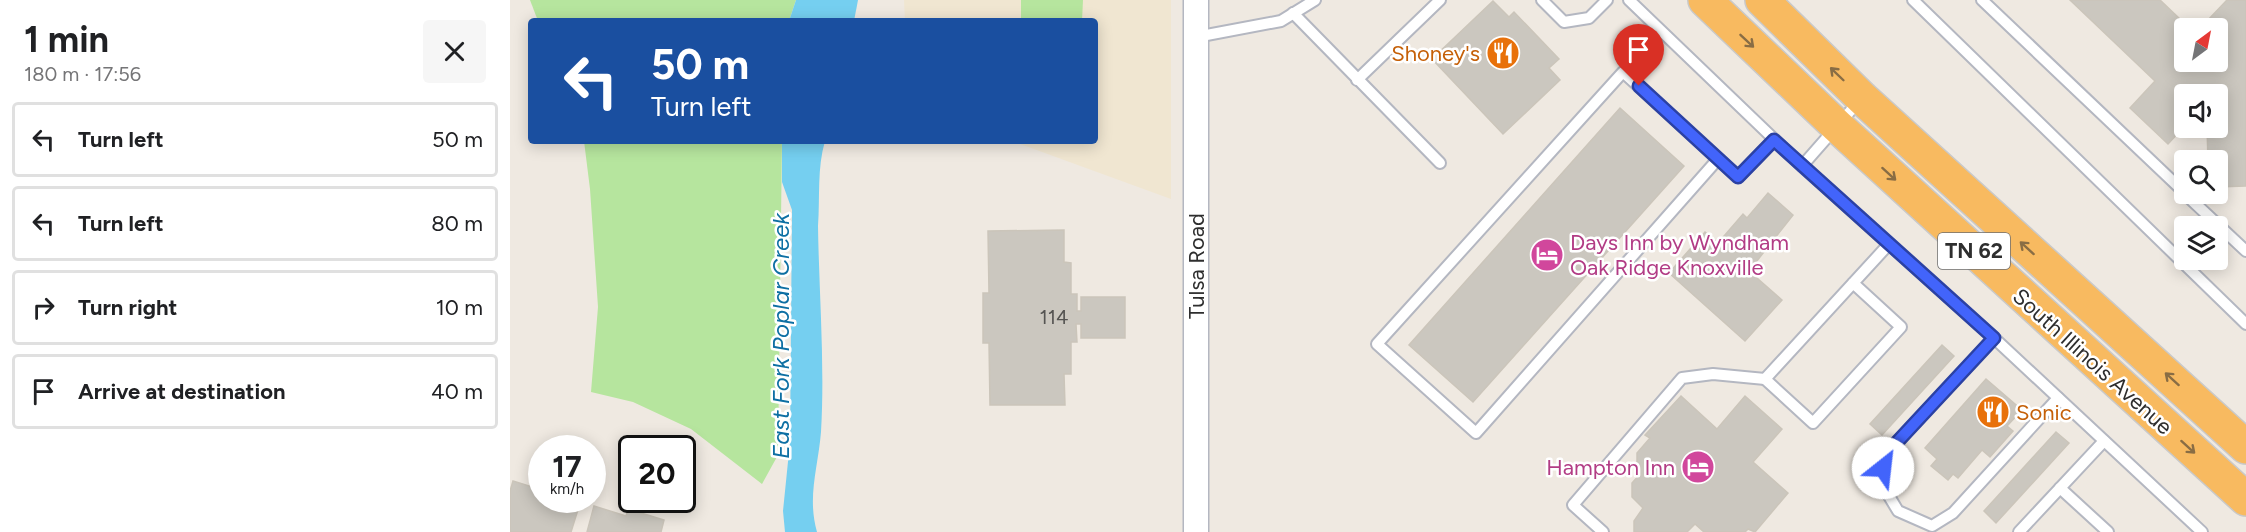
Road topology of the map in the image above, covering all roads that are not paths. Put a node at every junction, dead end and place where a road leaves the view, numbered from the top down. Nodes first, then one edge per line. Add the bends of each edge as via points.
1 (1196, 0) edge
2 (1315, 0) edge
3 (1440, 0) edge
4 (1542, 0) edge
5 (1607, 0) edge
6 (1629, 0) edge
7 (1705, 0) edge
8 (1762, 0) edge
9 (1913, 0) edge
10 (1982, 0) edge
11 (1293, 13) junction
12 (1196, 37) junction
13 (1357, 80) junction
14 (1862, 98) junction
15 (1837, 126) junction
16 (1774, 140) junction
17 (1718, 159) junction
18 (1440, 163) dead end
19 (1802, 166) junction
20 (2174, 183) edge
21 (2197, 204) edge
22 (1889, 244) junction
23 (2246, 251) edge
24 (1853, 283) junction
25 (2246, 324) edge
26 (1994, 338) junction
27 (1765, 379) junction
28 (2058, 398) junction
29 (2104, 441) junction
30 (2246, 447) edge
31 (2060, 488) junction
32 (2246, 499) edge
33 (1196, 532) edge
34 (1603, 532) edge
35 (2019, 532) edge
36 (2108, 532) edge
37 (2202, 532) edge

1 - 12 street, Tulsa Road
2 - 11 lane
3 - 13 lane
4 - 5 lane via 1564,22 1589,18
6 - 16 lane
7 -> 15 highway, South Illinois Avenue / TN 62
14 -> 8 highway, South Illinois Avenue / TN 62
9 - 25 lane
10 - 20 lane
11 - 12 lane via 1281,21
11 - 13 lane
12 - 33 street, Tulsa Road
13 - 18 lane
14 - 15 lane
30 -> 14 highway, South Illinois Avenue / TN 62
15 - 19 lane
15 -> 32 highway, South Illinois Avenue / TN 62
16 - 17 lane via 1738,177
16 - 19 lane
17 - 17 lane via 1623,72 1377,344 1476,432
19 - 22 lane
21 - 23 lane
22 - 24 lane
22 - 26 lane
24 - 27 lane
24 - 27 lane via 1902,327 1813,423
26 - 28 lane
26 - 28 lane via 1886,454 1880,482 1899,511 1932,526 1953,513
27 - 34 lane via 1713,374 1682,378 1573,505
28 - 29 lane
29 - 31 lane
29 - 37 lane
31 - 35 lane
31 - 36 lane

